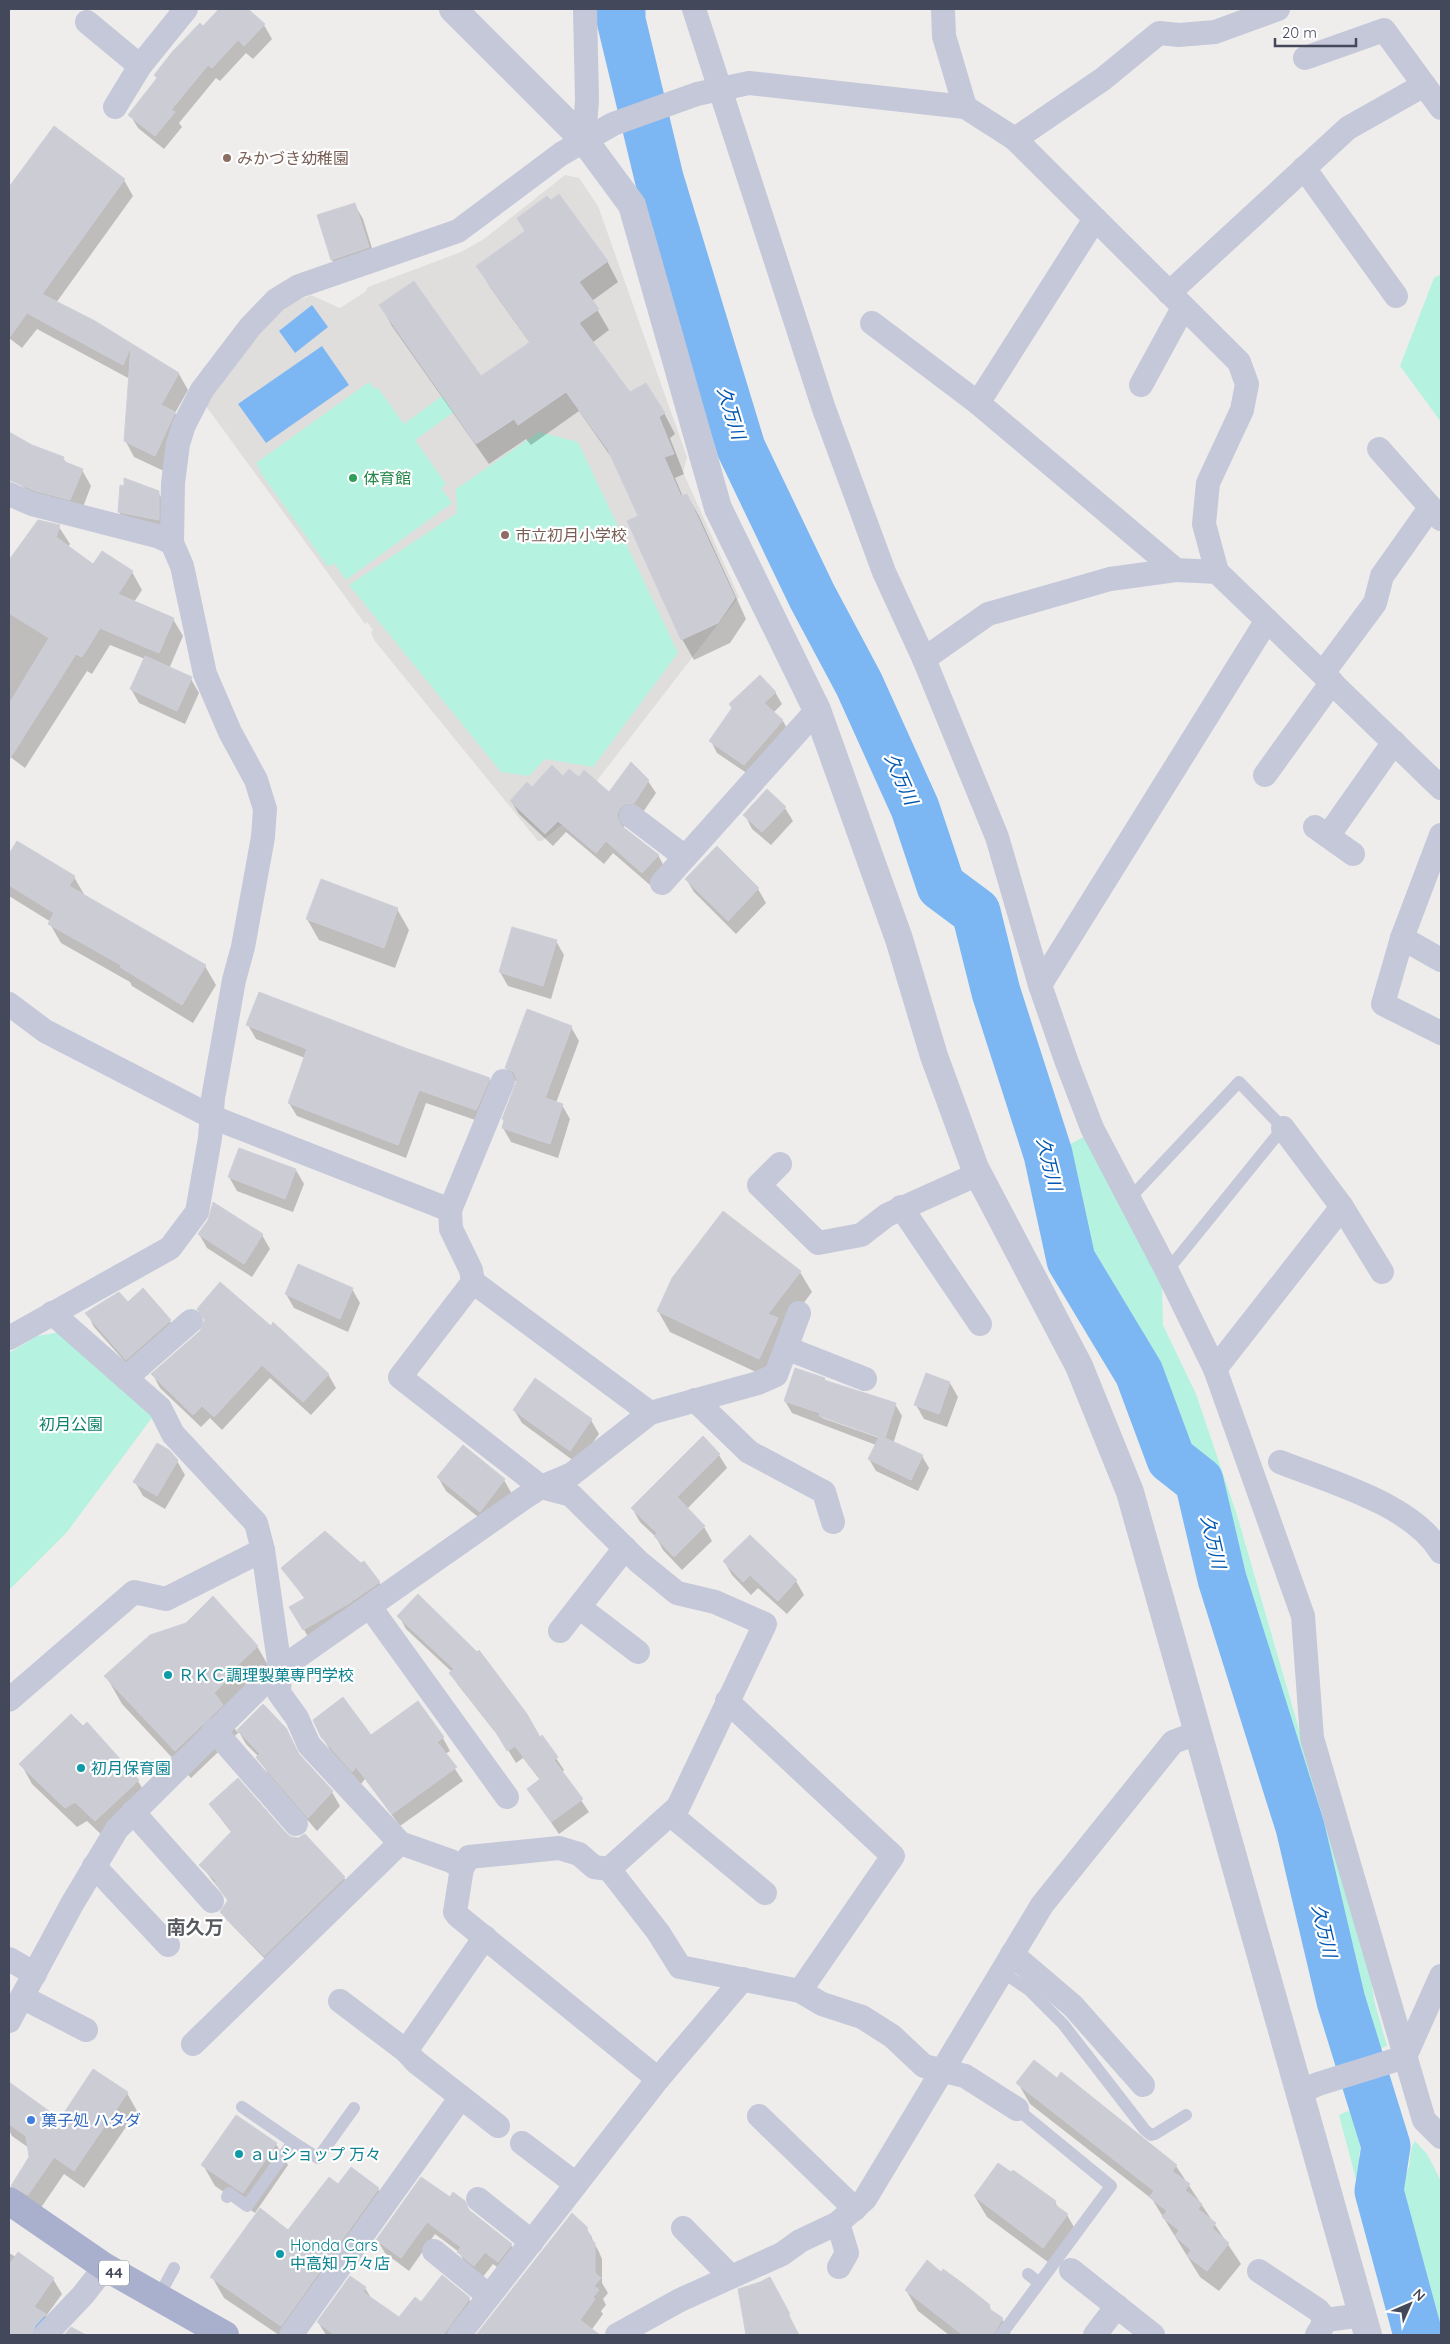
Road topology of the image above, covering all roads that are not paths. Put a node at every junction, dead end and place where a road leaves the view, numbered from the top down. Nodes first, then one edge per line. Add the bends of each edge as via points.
1 (186, 9) edge
2 (453, 9) edge
3 (585, 9) edge
4 (694, 9) edge
5 (943, 9) edge
6 (1278, 9) edge
7 (87, 22) dead end
8 (1305, 58) dead end
9 (140, 66) junction
10 (1424, 86) junction
11 (720, 89) junction
12 (965, 106) junction
13 (115, 107) dead end
14 (1441, 108) edge
15 (1015, 139) junction
16 (584, 140) junction
17 (1304, 168) junction
18 (1095, 219) junction
19 (1396, 296) dead end
20 (1176, 300) junction
21 (872, 323) dead end
22 (1141, 385) dead end
23 (978, 403) junction
24 (1379, 449) dead end
25 (9, 494) edge
26 (1436, 513) edge
27 (172, 543) junction
28 (1176, 570) junction
29 (1217, 572) junction
30 (1267, 620) junction
31 (924, 658) junction
32 (1327, 677) junction
33 (817, 710) junction
34 (1394, 742) junction
35 (1265, 775) dead end
36 (1441, 788) edge
37 (631, 816) dead end
38 (1441, 835) edge
39 (1353, 854) dead end
40 (685, 858) junction
41 (662, 883) dead end
42 (1402, 938) junction
43 (1441, 960) edge
44 (1040, 985) junction
45 (9, 1004) edge
46 (1441, 1033) edge
47 (503, 1081) dead end
48 (212, 1117) junction
49 (1283, 1128) junction
50 (780, 1164) dead end
51 (978, 1174) junction
52 (1129, 1199) junction
53 (902, 1208) junction
54 (1342, 1208) junction
55 (450, 1210) junction
56 (1167, 1271) junction
57 (1382, 1272) dead end
58 (473, 1282) junction
59 (52, 1313) junction
60 (799, 1313) dead end
61 (191, 1321) dead end
62 (980, 1324) dead end
63 (9, 1338) edge
64 (786, 1348) junction
65 (1215, 1370) junction
66 (126, 1378) junction
67 (865, 1379) dead end
68 (695, 1400) junction
69 (650, 1413) junction
70 (1280, 1462) dead end
71 (541, 1487) junction
72 (833, 1522) dead end
73 (625, 1548) junction
74 (263, 1550) junction
75 (1441, 1552) edge
76 (370, 1607) junction
77 (579, 1607) junction
78 (560, 1631) dead end
79 (638, 1652) dead end
80 (280, 1669) junction
81 (9, 1700) edge
82 (727, 1701) junction
83 (214, 1730) junction
84 (1197, 1732) junction
85 (507, 1797) dead end
86 (133, 1812) junction
87 (671, 1815) junction
88 (296, 1824) dead end
89 (400, 1842) junction
90 (94, 1866) junction
91 (462, 1868) junction
92 (609, 1869) junction
93 (765, 1893) dead end
94 (212, 1901) dead end
95 (485, 1937) junction
96 (168, 1945) dead end
97 (9, 1959) edge
98 (1007, 1962) junction
99 (35, 1974) junction
100 (1441, 1976) edge
101 (743, 1979) junction
102 (800, 1991) junction
103 (22, 1997) junction
104 (340, 2001) dead end
105 (9, 2021) edge
106 (86, 2030) dead end
107 (193, 2044) dead end
108 (406, 2051) junction
109 (1399, 2060) junction
110 (945, 2070) junction
111 (658, 2079) junction
112 (1144, 2086) dead end
113 (1308, 2089) junction
114 (461, 2097) junction
115 (242, 2107) dead end
116 (354, 2108) dead end
117 (1016, 2109) joint
118 (1186, 2115) dead end
119 (759, 2116) dead end
120 (498, 2126) dead end
121 (1441, 2137) edge
122 (293, 2142) junction
123 (522, 2143) dead end
124 (576, 2184) junction
125 (227, 2197) dead end
126 (478, 2198) dead end
127 (9, 2201) edge
128 (846, 2216) junction
129 (683, 2228) dead end
130 (532, 2242) junction
131 (434, 2252) dead end
132 (105, 2267) junction
133 (839, 2267) dead end
134 (174, 2268) dead end
135 (1071, 2270) dead end
136 (1259, 2271) dead end
137 (1028, 2274) dead end
138 (731, 2277) junction
139 (1039, 2283) junction
140 (489, 2296) junction
141 (158, 2298) junction
142 (1117, 2306) junction
143 (1365, 2325) edge
144 (1321, 2328) edge
145 (45, 2335) edge
146 (226, 2335) edge
147 (291, 2335) edge
148 (460, 2335) edge
149 (617, 2335) edge
150 (1001, 2335) edge
151 (1095, 2335) edge
152 (1153, 2335) edge

1 - 9 street
2 - 16 street
3 - 16 street via 587,100
4 - 11 street
5 - 12 street via 944,36
6 - 15 street via 1216,32 1159,33 1103,79
7 - 9 street
8 - 10 street via 1384,30
9 - 13 street
10 - 14 street
10 - 17 street via 1348,128
11 - 12 street via 749,83
11 - 16 street via 696,94 613,124
11 - 31 street via 828,418 884,572
12 - 15 street
15 - 18 street
16 - 27 street via 458,231 299,286 276,300 222,360 184,425 173,483
16 - 33 street via 632,205 718,508
17 - 19 street
17 - 20 street
18 - 20 street
18 - 23 street
20 - 22 street
20 - 29 street via 1239,362 1247,384 1242,410 1208,483 1204,524
21 - 23 street
23 - 28 street
24 - 26 street
25 - 27 street via 32,504 158,536
26 - 32 street via 1382,576 1375,603
27 - 48 street via 182,566 205,674 230,732 256,780 265,809 243,948 212,1098
28 - 29 street
28 - 31 street via 1110,579 988,614
29 - 30 street
30 - 32 street
30 - 44 street
31 - 44 street via 997,837
32 - 34 street
32 - 35 street
33 - 40 street
33 - 51 street via 899,939 934,1056
34 - 36 street
34 - 39 street via 1322,831
37 - 40 street
38 - 42 street
40 - 41 street
42 - 43 street
42 - 46 street via 1383,1004
44 - 52 street via 1092,1128
45 - 48 street via 45,1031
47 - 55 street
48 - 55 street
48 - 59 street via 197,1212 170,1248
49 - 52 lane via 1239,1082
49 - 54 street
49 - 56 lane
50 - 53 street via 759,1185 818,1244 861,1235 887,1214
51 - 53 street
51 - 84 street via 1079,1366 1130,1492
52 - 56 street
53 - 62 street
54 - 57 street
54 - 65 street
55 - 58 street via 450,1229 471,1270
56 - 65 street
58 - 69 street
58 - 71 street via 400,1376
59 - 63 street
59 - 66 street
60 - 64 street
61 - 66 street
64 - 67 street
64 - 68 street via 776,1375
65 - 109 street via 1303,1616 1312,1738
66 - 74 street via 160,1408 173,1434 256,1523
68 - 69 street
68 - 72 street via 749,1452 824,1492
69 - 71 street via 572,1474
70 - 75 street via 1390,1506 1413,1523
71 - 73 street via 571,1494
71 - 76 street
73 - 77 street
73 - 82 street via 677,1593 715,1602 765,1624
74 - 80 street
74 - 81 street via 166,1599 134,1592
76 - 80 street
76 - 85 street
77 - 78 street
77 - 79 street
80 - 83 street
80 - 89 street via 279,1693 297,1718 309,1744
82 - 87 street via 678,1807
82 - 102 street via 893,1856
83 - 86 street
83 - 88 street
84 - 98 street via 1173,1742 1042,1905
84 - 113 street
86 - 90 street via 117,1829
86 - 94 street
87 - 92 street
87 - 93 street
89 - 91 street
89 - 107 street
90 - 96 street
90 - 99 street
91 - 92 street via 469,1858 559,1848 579,1854 594,1867
91 - 95 street via 455,1912
92 - 101 street via 658,1932 680,1967
95 - 108 street
95 - 111 street
97 - 99 street
98 - 110 street
98 - 112 street via 1073,2006
98 - 118 lane via 1063,2024 1145,2130 1155,2134
99 - 103 street
100 - 109 street
101 - 102 street
101 - 111 street
102 - 110 street via 822,2004 862,2016 892,2036 924,2066
103 - 105 street
103 - 106 street
104 - 108 street
108 - 114 street
109 - 113 street
109 - 121 street via 1424,2120
110 - 117 street via 964,2076
110 - 128 street via 865,2199
111 - 124 street
113 - 143 street
114 - 120 street
114 - 147 street
115 - 122 lane
116 - 122 lane via 318,2158
117 - 139 lane via 1111,2186
119 - 128 street
122 - 125 lane via 247,2206 229,2193
123 - 124 street
124 - 130 street
126 - 130 street
127 - 132 main road, 44
128 - 133 street via 846,2253
128 - 138 street via 782,2254
129 - 138 street
130 - 140 street
131 - 140 street
132 - 141 main road, 44
132 - 145 street
134 - 141 lane
135 - 142 street
136 - 144 street via 1318,2310
137 - 139 lane
138 - 149 street via 680,2300
139 - 150 lane
140 - 148 street
141 - 146 main road, 44
142 - 151 street
142 - 152 street
143 - 144 street

